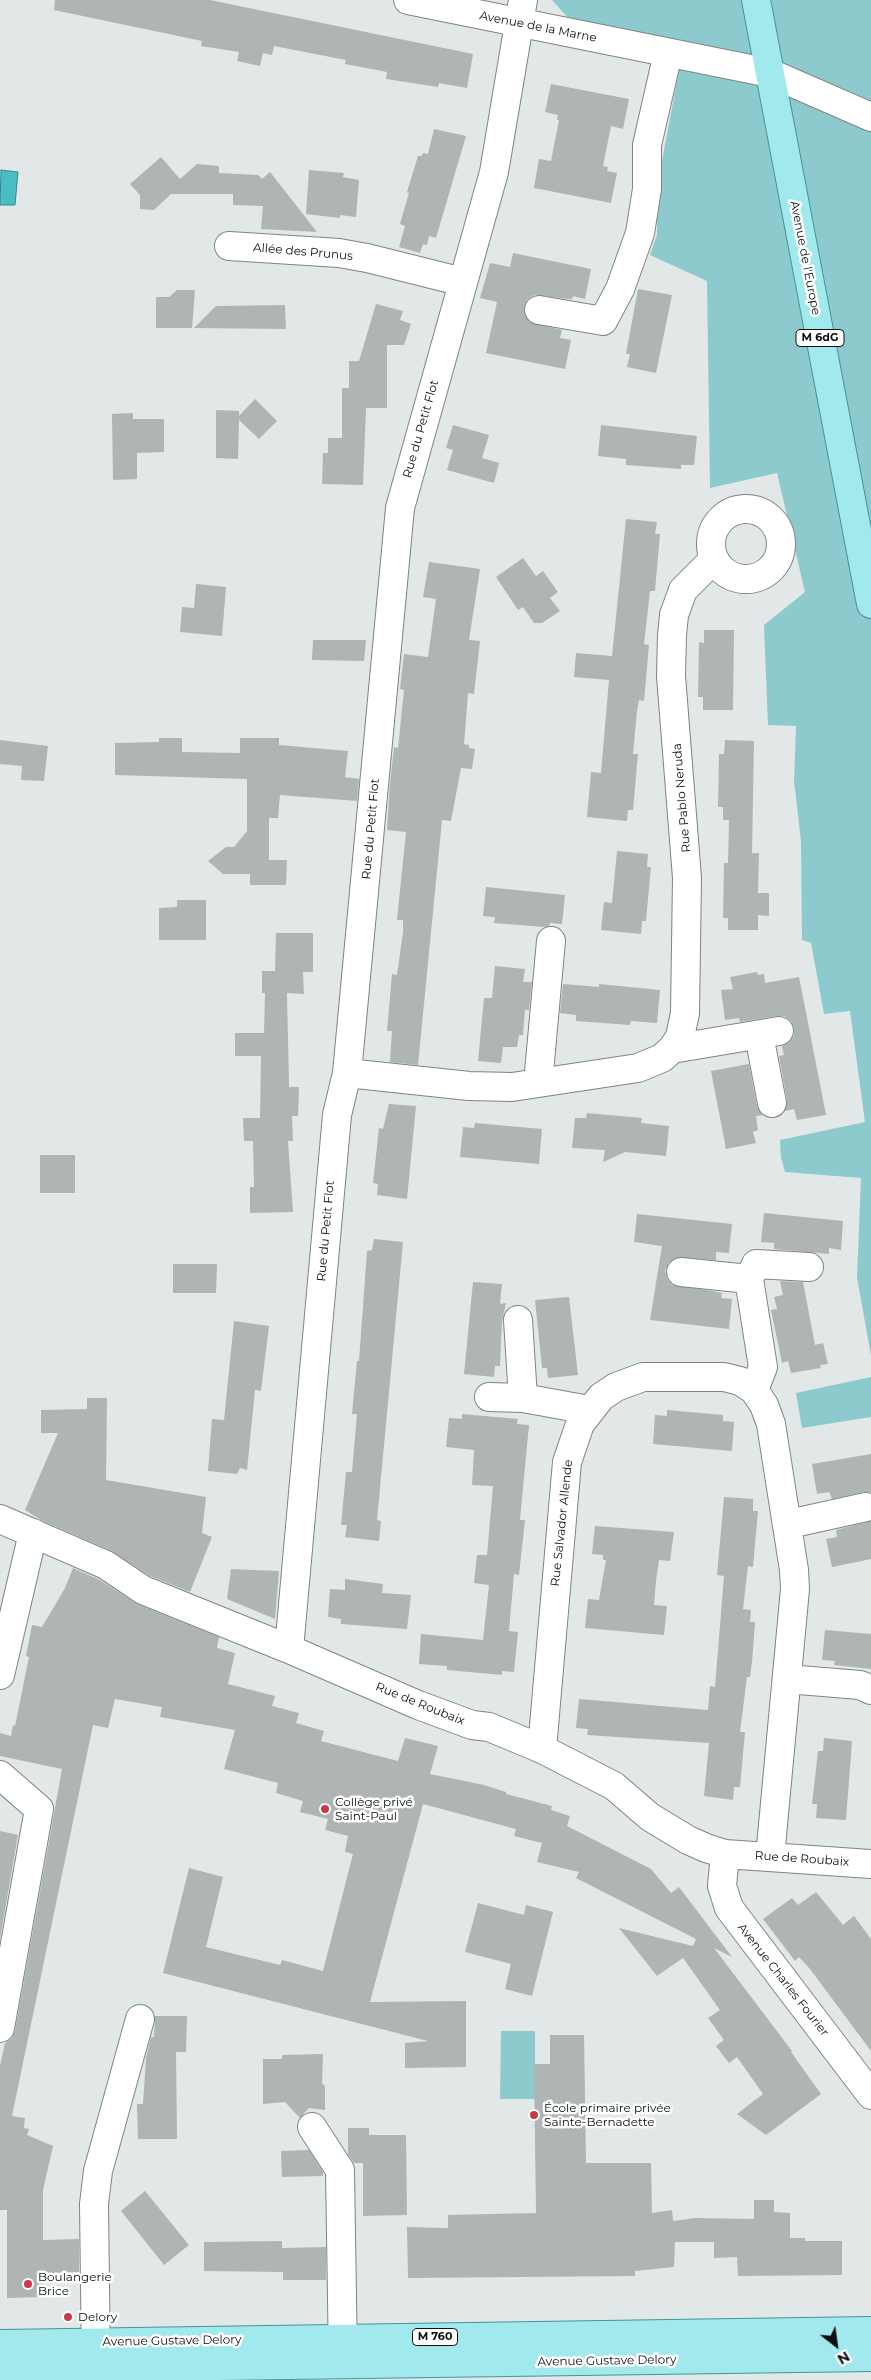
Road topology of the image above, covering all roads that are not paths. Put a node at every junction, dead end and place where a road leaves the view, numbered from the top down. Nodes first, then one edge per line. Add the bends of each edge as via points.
1 (408, 0) edge
2 (756, 0) edge
3 (521, 11) edge
4 (668, 53) junction
5 (770, 72) junction
6 (871, 117) edge
7 (229, 246) dead end
8 (464, 282) junction
9 (539, 310) dead end
10 (714, 559) dead end
11 (871, 604) edge
12 (551, 941) dead end
13 (672, 1049) junction
14 (347, 1073) junction
15 (538, 1082) junction
16 (772, 1103) dead end
17 (809, 1267) dead end
18 (681, 1272) dead end
19 (750, 1279) junction
20 (518, 1320) dead end
21 (754, 1390) junction
22 (489, 1396) dead end
23 (523, 1398) junction
24 (589, 1410) junction
25 (866, 1507) dead end
26 (0, 1519) edge
27 (788, 1524) junction
28 (33, 1533) junction
29 (290, 1649) junction
30 (0, 1675) edge
31 (787, 1679) junction
32 (871, 1690) edge
33 (542, 1749) junction
34 (0, 1775) edge
35 (725, 1854) junction
36 (770, 1858) junction
37 (871, 1864) edge
38 (140, 2020) dead end
39 (0, 2028) edge
40 (871, 2095) edge
41 (312, 2127) dead end
42 (871, 2331) edge
43 (303, 2338) junction
44 (0, 2344) edge
45 (343, 2351) junction
46 (96, 2355) junction
47 (871, 2357) edge
48 (414, 2360) edge
49 (0, 2369) edge
50 (304, 2372) edge

1 - 3 street, Avenue de la Marne
2 - 5 main road, Avenue de l'Europe / M 6dG
3 - 4 street, Avenue de la Marne
3 - 8 street, Rue du Petit Flot via 494,172
4 - 5 street, Avenue de la Marne
4 - 9 street via 647,145 647,189 640,233 616,297 603,320
5 - 6 street, Avenue de la Marne
5 - 11 main road, Avenue de l'Europe / M 6dG
7 - 8 street, Allée des Prunus via 354,256
8 - 14 street, Rue du Petit Flot via 400,508
10 - 13 street, Rue Pablo Neruda via 683,590 676,607 672,635 686,878 685,1013 680,1037
12 - 15 street
13 - 15 street via 662,1058 638,1068
13 - 16 street via 769,1033
14 - 15 street via 492,1087
14 - 29 street, Rue du Petit Flot via 336,1124
17 - 19 street via 756,1264
18 - 19 street
19 - 21 street via 763,1367
20 - 23 street
21 - 24 street, Rue Salvador Allende via 740,1381 724,1377 643,1377 616,1387
21 - 27 street via 764,1405 770,1424
22 - 23 street
23 - 24 street
24 - 33 street, Rue Salvador Allende via 580,1424 567,1462
25 - 27 street
26 - 28 street, Rue de Roubaix
27 - 31 street via 795,1590
28 - 29 street, Rue de Roubaix via 106,1565 142,1590
28 - 30 street
29 - 33 street, Rue de Roubaix via 418,1706 472,1725 489,1727
31 - 32 street via 860,1685
31 - 36 street
33 - 35 street, Rue de Roubaix via 614,1786 650,1817 688,1840
34 - 39 street via 39,1809
35 - 36 street, Rue de Roubaix
35 - 40 street, Avenue Charles Fourier via 722,1886 729,1908
36 - 37 street, Rue de Roubaix
38 - 46 street via 98,2171 94,2204
41 - 45 street via 340,2170
42 - 48 main road, Avenue Gustave Delory / M 760
43 - 45 main road, Avenue Gustave Delory / M 760
43 - 46 main road, Avenue Gustave Delory / M 760
43 - 50 street
44 - 46 main road, Avenue Gustave Delory / M 760
45 - 48 main road, Avenue Gustave Delory / M 760
45 - 50 main road, Avenue Gustave Delory / M 760
46 - 49 main road, Avenue Gustave Delory / M 760
46 - 50 main road, Avenue Gustave Delory / M 760
47 - 48 main road, Avenue Gustave Delory / M 760

